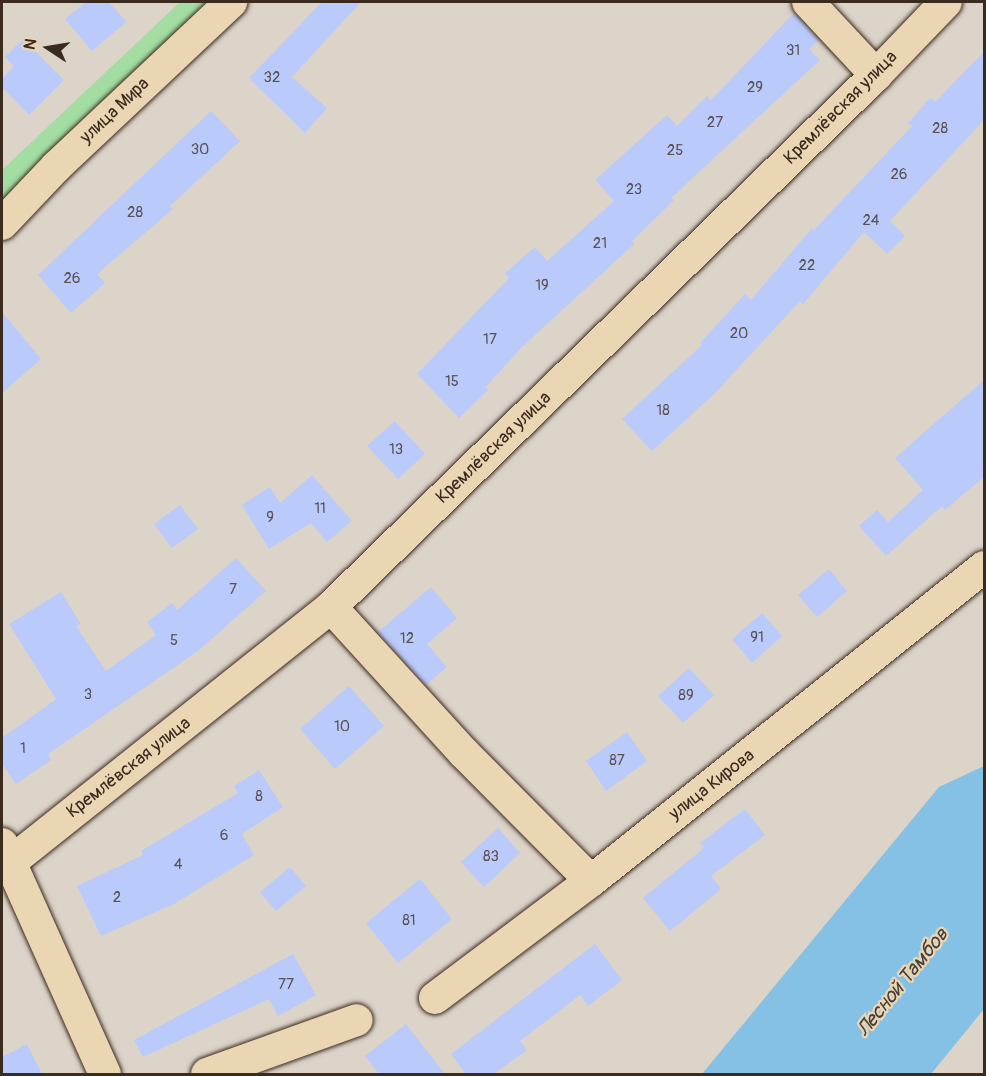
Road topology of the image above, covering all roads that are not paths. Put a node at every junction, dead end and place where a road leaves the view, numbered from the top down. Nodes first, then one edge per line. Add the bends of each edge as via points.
1 (231, 2) edge
2 (808, 2) edge
3 (946, 2) edge
4 (876, 75) junction
5 (2, 224) edge
6 (984, 567) edge
7 (332, 608) junction
8 (7, 852) edge
9 (591, 881) junction
10 (435, 998) dead end
11 (357, 1020) dead end
12 (105, 1074) edge
13 (207, 1074) edge

1 - 5 street, улица Мира via 56,167
2 - 4 street
3 - 4 street, Кремлёвская улица
4 - 7 street, Кремлёвская улица
6 - 9 street, улица Кирова
7 - 8 street, Кремлёвская улица
7 - 9 street via 464,753
8 - 12 street
9 - 10 street, улица Кирова
11 - 13 street

